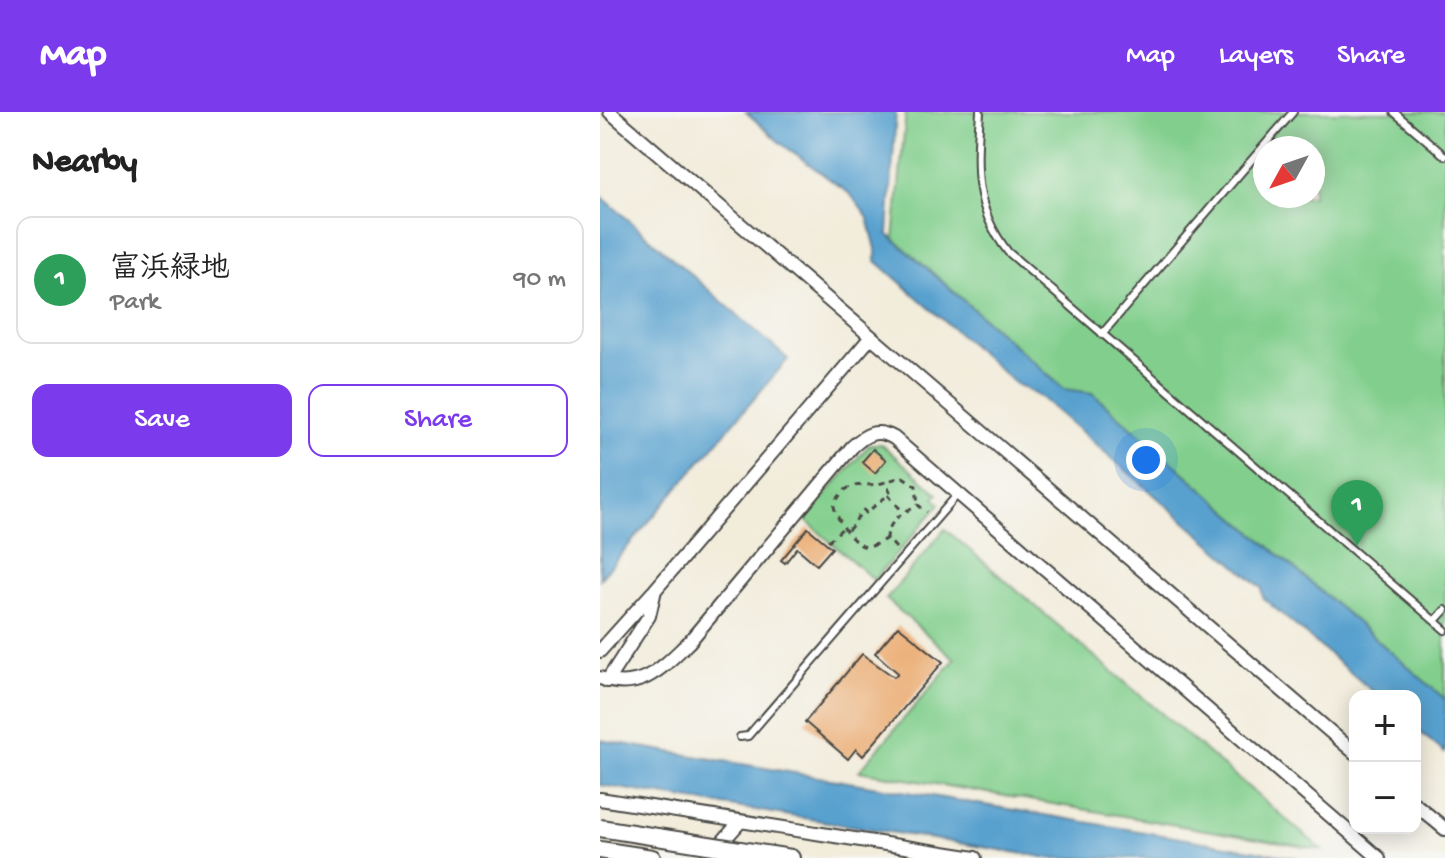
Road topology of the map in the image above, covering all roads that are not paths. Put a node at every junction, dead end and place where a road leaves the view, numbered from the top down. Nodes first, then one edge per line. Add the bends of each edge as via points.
1 (610, 112) edge
2 (980, 112) edge
3 (1293, 112) edge
4 (1394, 112) edge
5 (1445, 156) edge
6 (1102, 334) junction
7 (871, 337) junction
8 (958, 494) junction
9 (655, 590) junction
10 (1445, 610) edge
11 (1435, 621) junction
12 (1445, 630) edge
13 (600, 651) edge
14 (604, 680) edge
15 (740, 737) dead end
16 (1349, 748) edge
17 (600, 799) edge
18 (1421, 809) edge
19 (740, 822) junction
20 (600, 828) edge
21 (1445, 829) edge
22 (600, 850) edge
23 (652, 858) edge
24 (708, 858) edge
25 (791, 858) edge
26 (975, 858) edge
27 (1379, 858) edge

1 - 7 street
2 - 6 lane via 980,198 988,222 1008,252
3 - 6 lane
4 - 5 lane
6 - 11 lane
7 - 9 street
7 - 16 street
8 - 14 street via 894,438 883,432 866,434 664,666 638,681 617,685
8 - 15 lane via 748,736
8 - 27 street
9 - 13 street
9 - 14 street via 649,616
10 - 11 lane
11 - 12 lane
17 - 19 street
18 - 21 street
19 - 24 street
19 - 26 street
20 - 25 street, bridge
22 - 23 street

